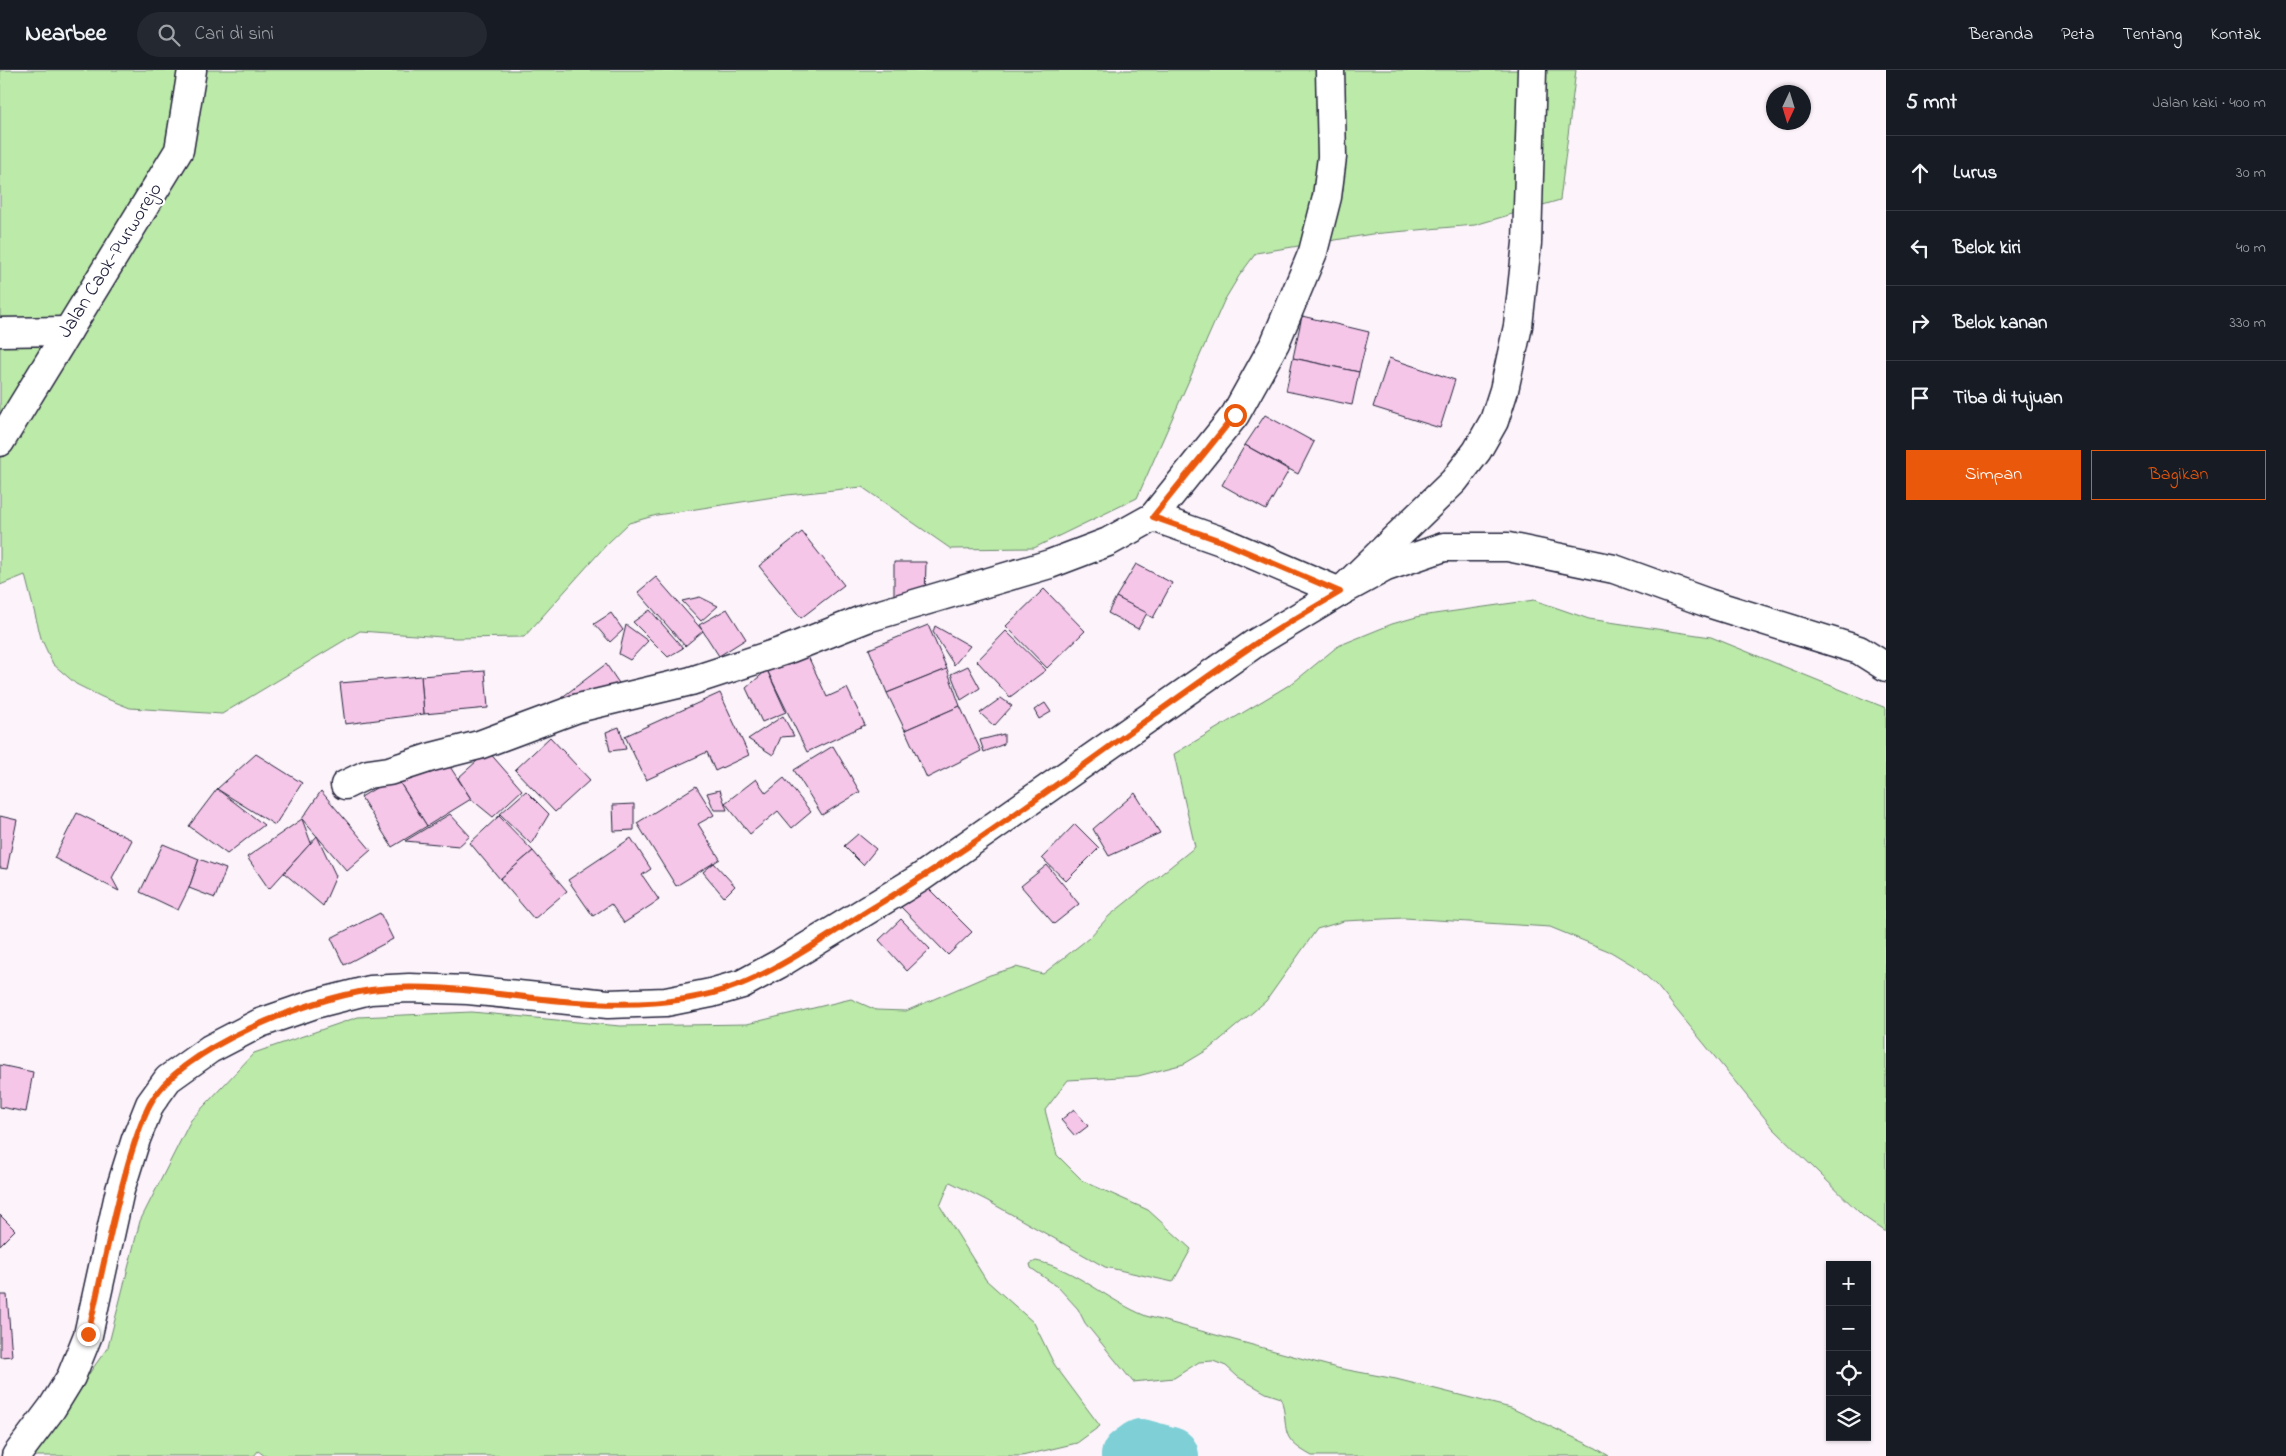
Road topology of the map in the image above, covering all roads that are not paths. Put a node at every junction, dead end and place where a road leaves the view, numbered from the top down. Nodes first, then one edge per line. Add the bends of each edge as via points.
1 (192, 70) edge
2 (1330, 70) edge
3 (1532, 70) edge
4 (68, 331) junction
5 (0, 332) edge
6 (0, 442) edge
7 (1153, 517) junction
8 (1340, 592) junction
9 (1886, 667) edge
10 (345, 785) dead end
11 (16, 1456) edge

1 - 4 street, Jalan Caok-Purworejo via 179,150
2 - 7 street via 1332,157 1327,197 1313,252 1275,343 1235,415
3 - 8 street via 1527,243 1518,326 1494,421 1477,452 1454,481
4 - 5 street
4 - 6 street, Jalan Caok-Purworejo
7 - 8 street via 1221,541
7 - 10 street via 1108,542 1050,564 867,618 786,650 691,681 578,708 479,746 389,772 368,774
8 - 9 street via 1386,567 1444,547 1508,547 1614,568 1708,603 1859,650
8 - 11 street via 1254,644 920,878 742,984 666,1002 608,1004 468,990 370,990 315,1004 260,1024 210,1049 168,1079 150,1104 120,1190 88,1334 72,1377

